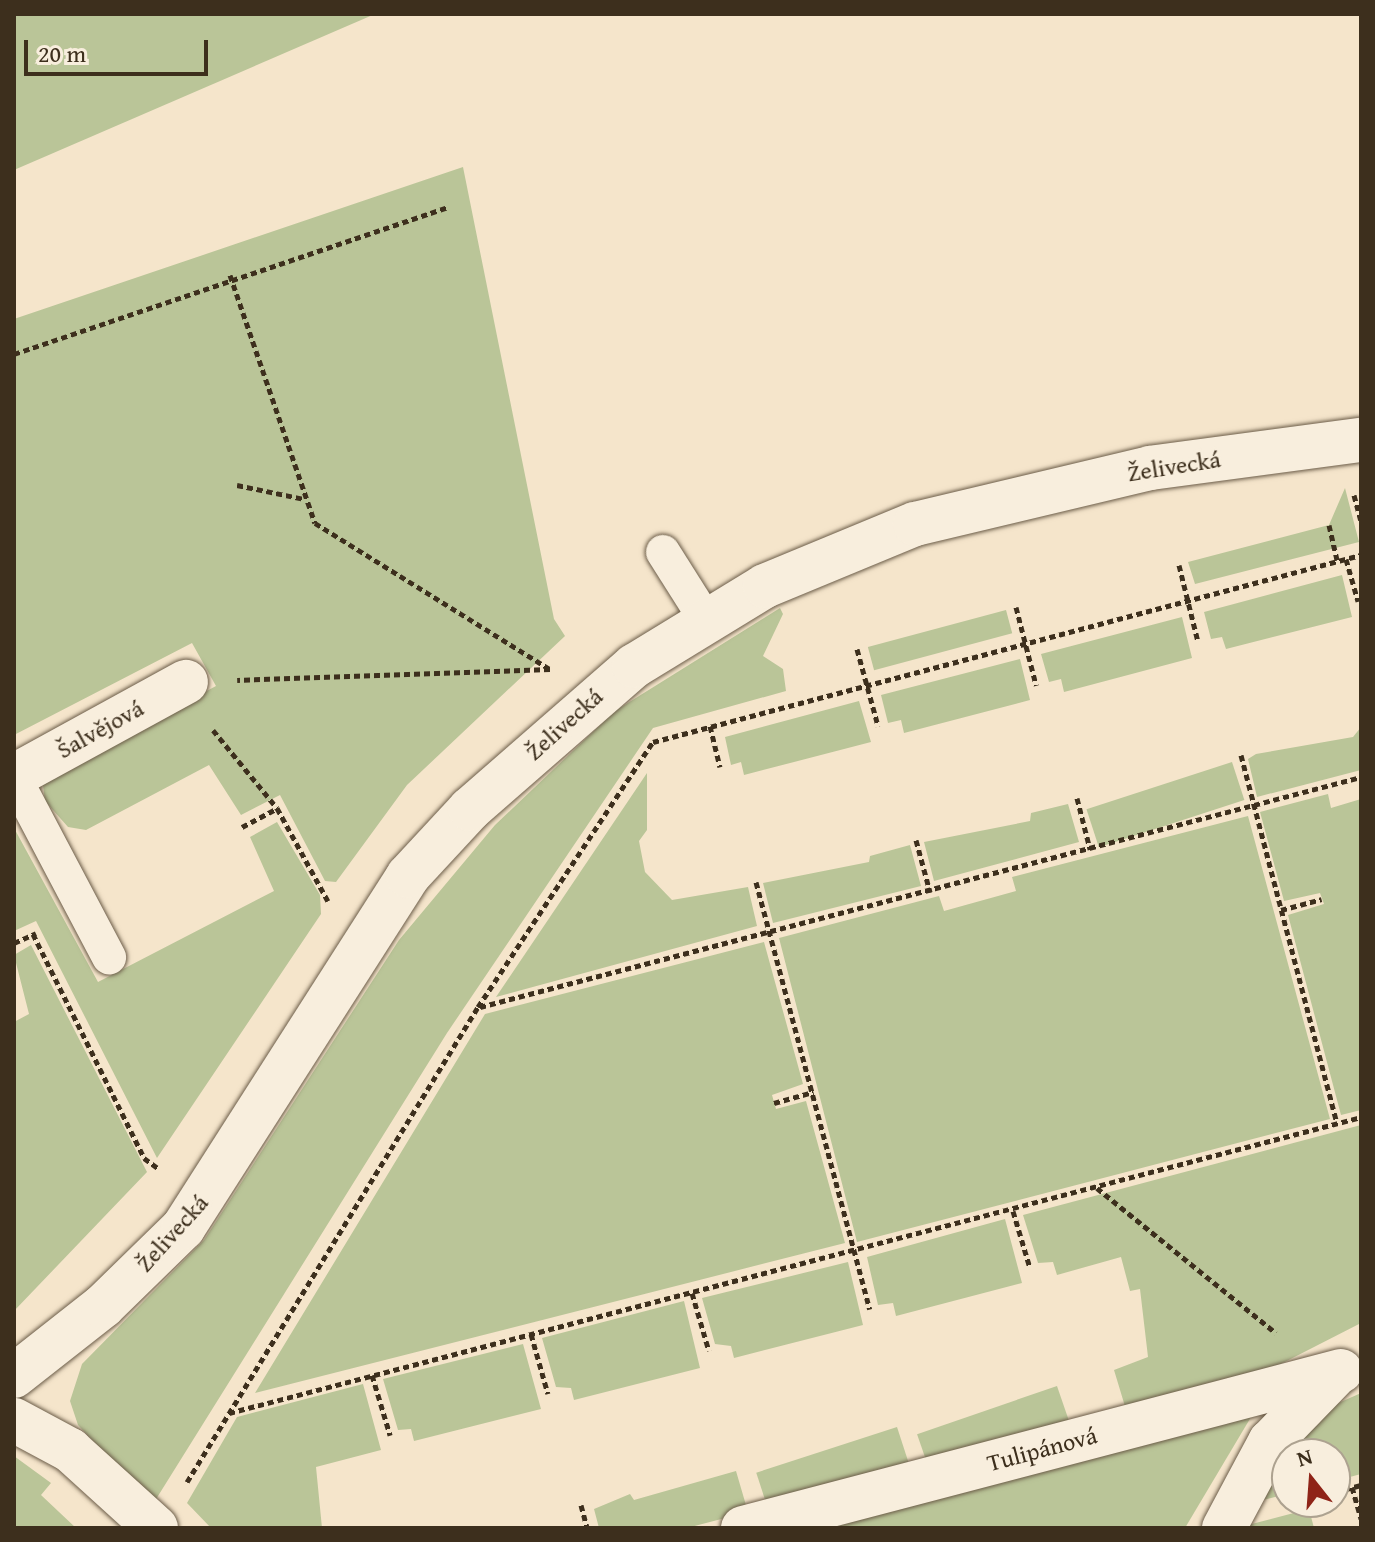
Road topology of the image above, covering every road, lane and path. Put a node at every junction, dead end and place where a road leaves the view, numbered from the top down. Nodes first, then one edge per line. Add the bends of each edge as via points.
1 (448, 207) dead end
2 (230, 275) junction
3 (14, 354) edge
4 (1355, 459) edge
5 (237, 485) dead end
6 (305, 499) junction
7 (1361, 522) edge
8 (1329, 525) dead end
9 (663, 552) dead end
10 (1361, 555) edge
11 (1346, 559) junction
12 (1337, 560) junction
13 (1179, 565) dead end
14 (1187, 601) junction
15 (1358, 601) dead end
16 (1016, 607) dead end
17 (706, 620) junction
18 (1198, 642) dead end
19 (1025, 644) junction
20 (857, 649) dead end
21 (186, 682) junction
22 (1036, 685) dead end
23 (867, 686) junction
24 (710, 726) junction
25 (878, 726) dead end
26 (1241, 755) dead end
27 (720, 767) dead end
28 (14, 776) edge
29 (1361, 777) edge
30 (1077, 798) dead end
31 (1253, 806) junction
32 (277, 808) junction
33 (242, 827) dead end
34 (916, 840) dead end
35 (1090, 849) junction
36 (756, 882) dead end
37 (930, 892) junction
38 (1322, 899) dead end
39 (333, 909) dead end
40 (1281, 910) junction
41 (768, 932) junction
42 (14, 943) edge
43 (109, 957) dead end
44 (478, 1007) junction
45 (813, 1092) junction
46 (774, 1103) dead end
47 (1361, 1117) edge
48 (1337, 1123) junction
49 (159, 1169) dead end
50 (1096, 1188) junction
51 (1013, 1211) junction
52 (854, 1251) junction
53 (1030, 1268) dead end
54 (692, 1293) junction
55 (870, 1309) dead end
56 (531, 1334) junction
57 (1280, 1336) dead end
58 (709, 1351) dead end
59 (1351, 1368) edge
60 (372, 1375) junction
61 (14, 1376) edge
62 (548, 1394) dead end
63 (228, 1413) junction
64 (14, 1420) edge
65 (390, 1435) dead end
66 (1361, 1485) edge
67 (1352, 1487) joint
68 (182, 1492) dead end
69 (581, 1505) dead end
70 (1361, 1519) edge
71 (156, 1528) edge
72 (587, 1528) edge
73 (743, 1528) edge
74 (1224, 1528) edge

1 - 2 path
2 - 3 path
2 - 6 path
4 - 7 path
4 - 17 street, Želivecká via 1017,495 852,546
5 - 6 path
6 - 21 path via 315,523 550,669
8 - 12 path
9 - 17 lane
10 - 11 path
11 - 12 path
11 - 15 path
12 - 14 path
13 - 14 path
14 - 18 path
14 - 19 path
16 - 19 path
17 - 61 street, Želivecká via 593,696 408,876 183,1228 103,1306
19 - 22 path
19 - 23 path
20 - 23 path
21 - 28 street, Šalvějová
21 - 32 path via 211,727
23 - 24 path
23 - 25 path
24 - 27 path
24 - 44 path via 653,742
26 - 31 path
28 - 43 lane
29 - 31 path
30 - 35 path
31 - 35 path
31 - 40 path
32 - 33 path
32 - 39 path
34 - 37 path
35 - 37 path
36 - 41 path
37 - 41 path
38 - 40 path
40 - 48 path
41 - 44 path
41 - 45 path
42 - 49 path via 33,934 144,1158
44 - 63 path
45 - 46 path
45 - 52 path
47 - 48 path
48 - 50 path
50 - 51 path
50 - 57 path
51 - 52 path
51 - 53 path
52 - 54 path
52 - 55 path
54 - 56 path
54 - 58 path
56 - 60 path
56 - 62 path
59 - 73 street, Tulipánová
59 - 74 street via 1291,1414
60 - 63 path
60 - 65 path
63 - 68 path
64 - 71 street via 70,1450
66 - 67 path
67 - 70 path
69 - 72 path

